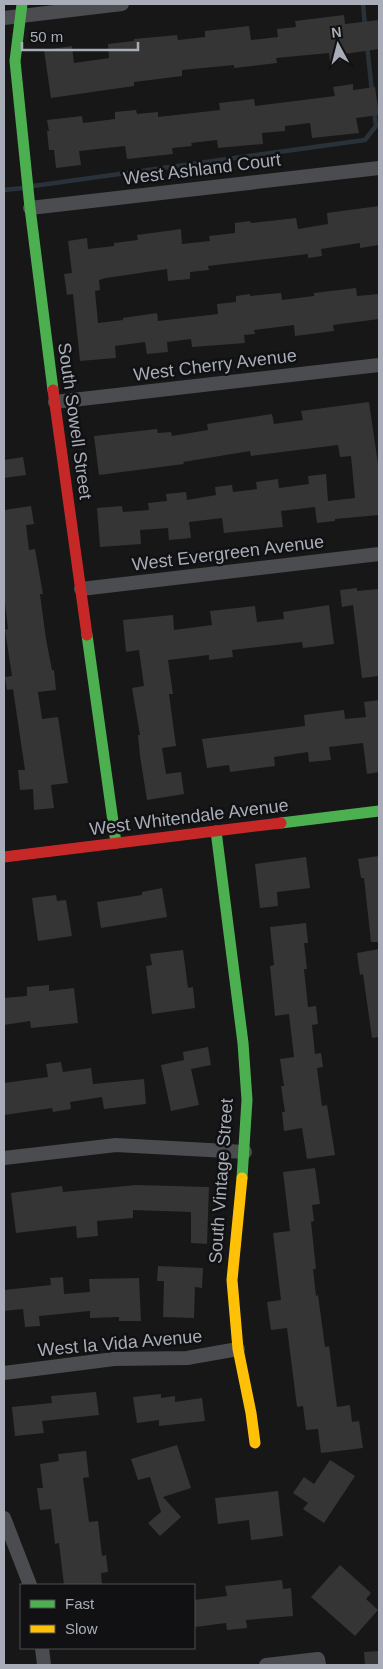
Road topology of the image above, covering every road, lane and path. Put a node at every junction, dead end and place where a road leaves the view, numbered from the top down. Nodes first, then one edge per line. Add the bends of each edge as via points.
1 (122, 4) edge
2 (20, 10) edge
3 (4, 18) edge
4 (379, 168) edge
5 (30, 208) junction
6 (379, 365) edge
7 (54, 402) junction
8 (379, 554) edge
9 (81, 589) junction
10 (379, 811) edge
11 (216, 831) junction
12 (116, 843) junction
13 (4, 857) edge
14 (245, 1152) junction
15 (4, 1158) edge
16 (238, 1349) junction
17 (4, 1373) edge
18 (255, 1443) dead end
19 (4, 1518) edge
20 (30, 1584) edge
21 (42, 1649) edge
22 (318, 1662) edge
23 (44, 1665) edge
24 (266, 1665) edge

1 - 2 street
2 - 3 street
2 - 5 street, South Sowell Street via 15,61
4 - 5 street, West Ashland Court
5 - 7 street, South Sowell Street
6 - 7 street, West Cherry Avenue
7 - 9 street, South Sowell Street
8 - 9 street, West Evergreen Avenue
9 - 12 street, South Sowell Street
10 - 11 street, West Whitendale Avenue
11 - 12 street, West Whitendale Avenue
11 - 14 street, South Vintage Street via 243,1052 247,1100
12 - 13 street, West Whitendale Avenue
14 - 15 street via 116,1145
14 - 16 street, South Vintage Street via 232,1280
16 - 17 street, West la Vida Avenue via 187,1358 114,1359
16 - 18 street, South Vintage Street via 252,1412
19 - 20 street
21 - 23 street
22 - 24 street

